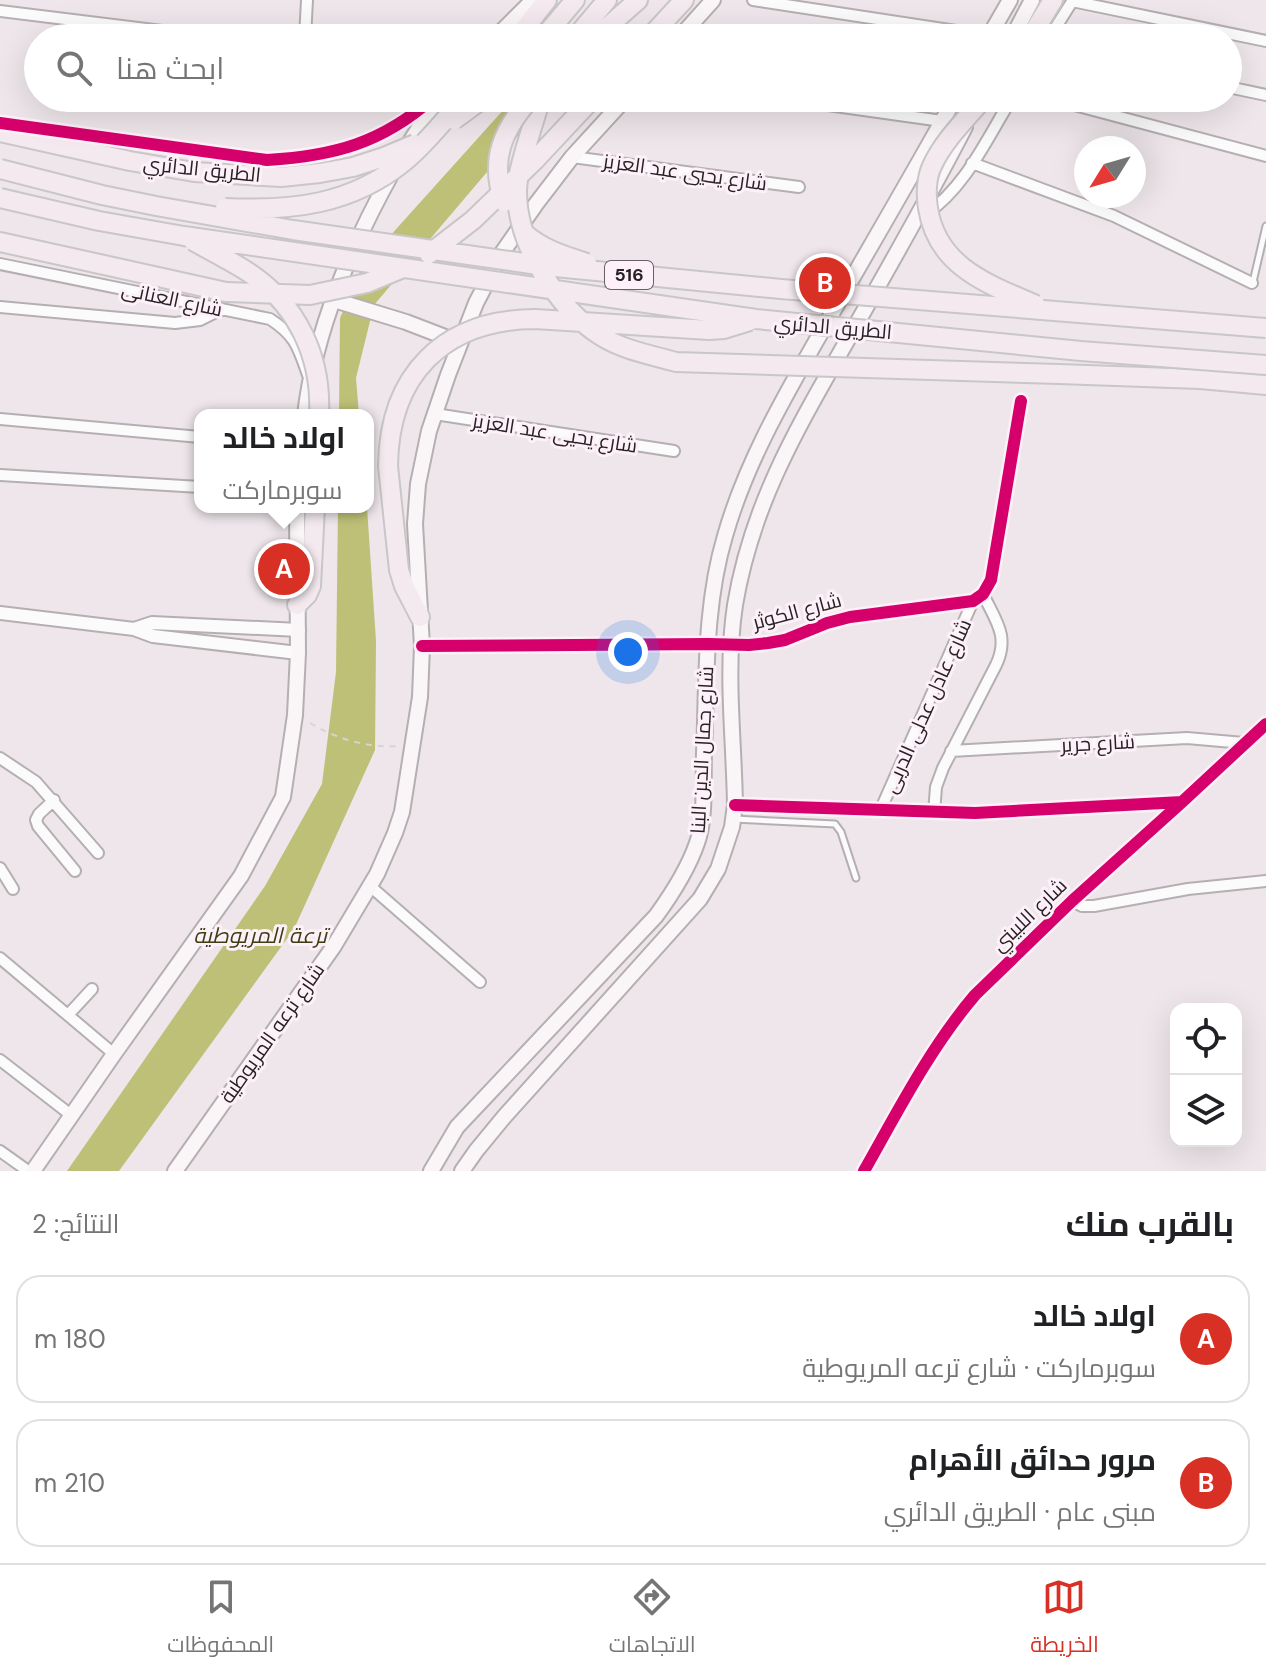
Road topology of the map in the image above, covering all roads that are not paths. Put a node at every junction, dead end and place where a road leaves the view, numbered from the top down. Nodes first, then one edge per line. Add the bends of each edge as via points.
1 (307, 0) edge
2 (533, 0) edge
3 (547, 0) edge
4 (575, 0) edge
5 (607, 0) edge
6 (638, 0) edge
7 (684, 0) edge
8 (713, 0) edge
9 (753, 0) edge
10 (1010, 0) edge
11 (1032, 0) edge
12 (1053, 0) edge
13 (1072, 0) edge
14 (0, 11) edge
15 (105, 24) edge
16 (306, 24) edge
17 (509, 24) edge
18 (528, 24) edge
19 (555, 24) edge
20 (587, 24) edge
21 (611, 24) edge
22 (662, 24) edge
23 (692, 24) edge
24 (905, 24) edge
25 (996, 24) edge
26 (1019, 24) edge
27 (1038, 24) edge
28 (1057, 24) edge
29 (1186, 24) edge
30 (1242, 36) edge
31 (1266, 41) edge
32 (1242, 90) edge
33 (1266, 95) edge
34 (417, 112) edge
35 (431, 112) edge
36 (451, 112) edge
37 (465, 112) edge
38 (520, 112) edge
39 (536, 112) edge
40 (580, 112) edge
41 (613, 112) edge
42 (878, 112) edge
43 (947, 112) edge
44 (971, 112) edge
45 (974, 112) edge
46 (1003, 112) edge
47 (1101, 112) edge
48 (942, 121) junction
49 (0, 123) edge
50 (0, 132) edge
51 (1266, 156) edge
52 (572, 157) junction
53 (972, 163) junction
54 (0, 169) edge
55 (799, 187) dead end
56 (0, 198) edge
57 (156, 206) junction
58 (914, 222) junction
59 (1266, 226) edge
60 (184, 236) junction
61 (0, 242) edge
62 (0, 264) edge
63 (620, 274) junction
64 (1252, 283) joint
65 (339, 301) junction
66 (0, 307) edge
67 (222, 309) junction
68 (1050, 311) junction
69 (756, 319) junction
70 (1266, 328) edge
71 (461, 343) junction
72 (1266, 365) edge
73 (310, 379) junction
74 (1266, 385) edge
75 (1021, 401) dead end
76 (306, 409) edge
77 (319, 409) edge
78 (435, 414) junction
79 (0, 419) edge
80 (194, 436) edge
81 (674, 451) dead end
82 (0, 475) edge
83 (194, 487) edge
84 (297, 513) edge
85 (315, 513) edge
86 (712, 597) junction
87 (978, 598) junction
88 (736, 602) junction
89 (297, 605) junction
90 (0, 613) edge
91 (420, 617) junction
92 (134, 629) junction
93 (299, 630) junction
94 (708, 644) junction
95 (730, 645) junction
96 (422, 646) junction
97 (298, 653) junction
98 (1266, 724) edge
99 (1244, 743) junction
100 (951, 751) junction
101 (0, 758) edge
102 (54, 800) junction
103 (1182, 802) junction
104 (880, 811) junction
105 (734, 812) junction
106 (934, 813) junction
107 (98, 853) dead end
108 (0, 868) edge
109 (75, 871) dead end
110 (856, 878) dead end
111 (1266, 881) edge
112 (370, 886) junction
113 (13, 889) dead end
114 (1072, 901) junction
115 (0, 958) edge
116 (480, 982) dead end
117 (92, 989) dead end
118 (68, 1015) junction
119 (114, 1054) junction
120 (0, 1060) edge
121 (71, 1115) junction
122 (0, 1151) edge
123 (31, 1171) edge
124 (175, 1171) edge
125 (431, 1171) edge
126 (462, 1171) edge
127 (864, 1171) edge

1 - 16 street
2 - 17 main road
3 - 18 highway
4 - 19 highway
5 - 20 highway
6 - 21 highway
7 - 22 highway
8 - 23 main road
9 - 24 street
10 - 25 main road
11 - 26 main road
12 - 27 highway
13 - 28 street
13 - 29 street
14 - 15 street
30 - 31 street
32 - 33 street
34 - 49 street via 348,148 267,160
35 - 65 main road via 365,222
36 - 57 highway, bridge via 407,159 347,195 279,208
37 - 50 highway, الطريق الدائري, bridge via 384,157 281,177 194,172
38 - 63 highway, bridge via 507,129 497,168 499,189 517,226 553,252
39 - 74 highway, bridge via 519,170 524,234 550,285 573,313 601,336 637,352 676,362
40 - 61 highway, bridge via 452,237 419,261 367,283 310,295 226,292
41 - 52 main road, شارع ترعه المريوطية
42 - 48 street
43 - 48 main road, شارع جمال الدين البنا
44 - 68 highway, bridge via 930,170 930,223 940,245 975,277
45 - 58 main road, شارع جمال الدين البنا
46 - 53 street
47 - 51 street
48 - 86 main road, شارع جمال الدين البنا via 757,450 724,538
52 - 55 street, شارع يحيي عبد العزيز
52 - 71 main road, شارع ترعه المريوطية via 502,253
53 - 58 street via 954,190
53 - 64 street via 1114,216
54 - 57 highway, الطريق الدائري / 516, bridge
56 - 60 highway, الطريق الدائري / 516, bridge
57 - 63 highway, الطريق الدائري / 516, bridge
58 - 88 main road, شارع جمال الدين البنا via 772,479
59 - 64 lane
60 - 69 highway, الطريق الدائري / 516, bridge
60 - 77 highway, bridge via 249,272 292,313 316,367
62 - 67 street, شارع العنانى
63 - 68 highway, الطريق الدائري / 516, bridge
65 - 71 main road
65 - 73 main road
66 - 67 street via 175,323 200,320
67 - 73 street, شارع العنانى via 270,319 285,329 297,343
68 - 70 highway, الطريق الدائري / 516, bridge
69 - 72 highway, الطريق الدائري / 516, bridge
69 - 91 highway, bridge via 709,330 511,319 466,332 427,359 406,387 388,443 399,570
71 - 78 main road, شارع ترعه المريوطية
73 - 76 main road
75 - 87 street via 991,580
78 - 81 street, شارع يحيى عبد العزيز
78 - 91 main road, شارع ترعه المريوطية via 418,484 415,524
79 - 80 street
82 - 83 street
84 - 89 main road
85 - 89 highway via 311,586
86 - 88 main road
86 - 94 main road, شارع جمال الدين البنا
87 - 95 street, شارع الكوثر via 850,617 785,640
87 - 100 street via 1000,630 1002,648
87 - 104 street, شارع عادل عدلى الدربى
88 - 95 main road, شارع جمال الدين البنا
89 - 93 main road
90 - 92 street
91 - 96 main road, شارع ترعه المريوطية
92 - 93 street via 152,623
92 - 97 street via 153,636
93 - 97 main road
94 - 95 street, شارع الكوثر
94 - 96 street, شارع الكوثر
94 - 125 main road, شارع جمال الدين البنا via 698,841 675,890 457,1127
95 - 105 main road, شارع جمال الدين البنا
96 - 112 main road, شارع ترعه المريوطية via 420,697 402,812
97 - 119 main road via 283,797 241,876
98 - 99 street, شارع اللبيني
99 - 100 street, شارع جرير via 1187,738
99 - 103 street, شارع اللبيني
100 - 106 street via 936,787
101 - 102 street
102 - 107 street
102 - 109 street via 36,820
103 - 106 street
103 - 114 street, شارع اللبيني
104 - 105 street
104 - 106 street
105 - 110 lane via 835,824
105 - 126 main road, شارع جمال الدين البنا via 718,869 690,912 513,1107
108 - 113 street
111 - 114 street via 1094,906
112 - 116 street
112 - 124 main road, شارع ترعه المريوطية via 334,946
114 - 127 street, شارع اللبيني via 962,1011
115 - 118 street
117 - 118 street
118 - 119 street
119 - 121 main road
120 - 121 street
121 - 123 main road
122 - 123 street

